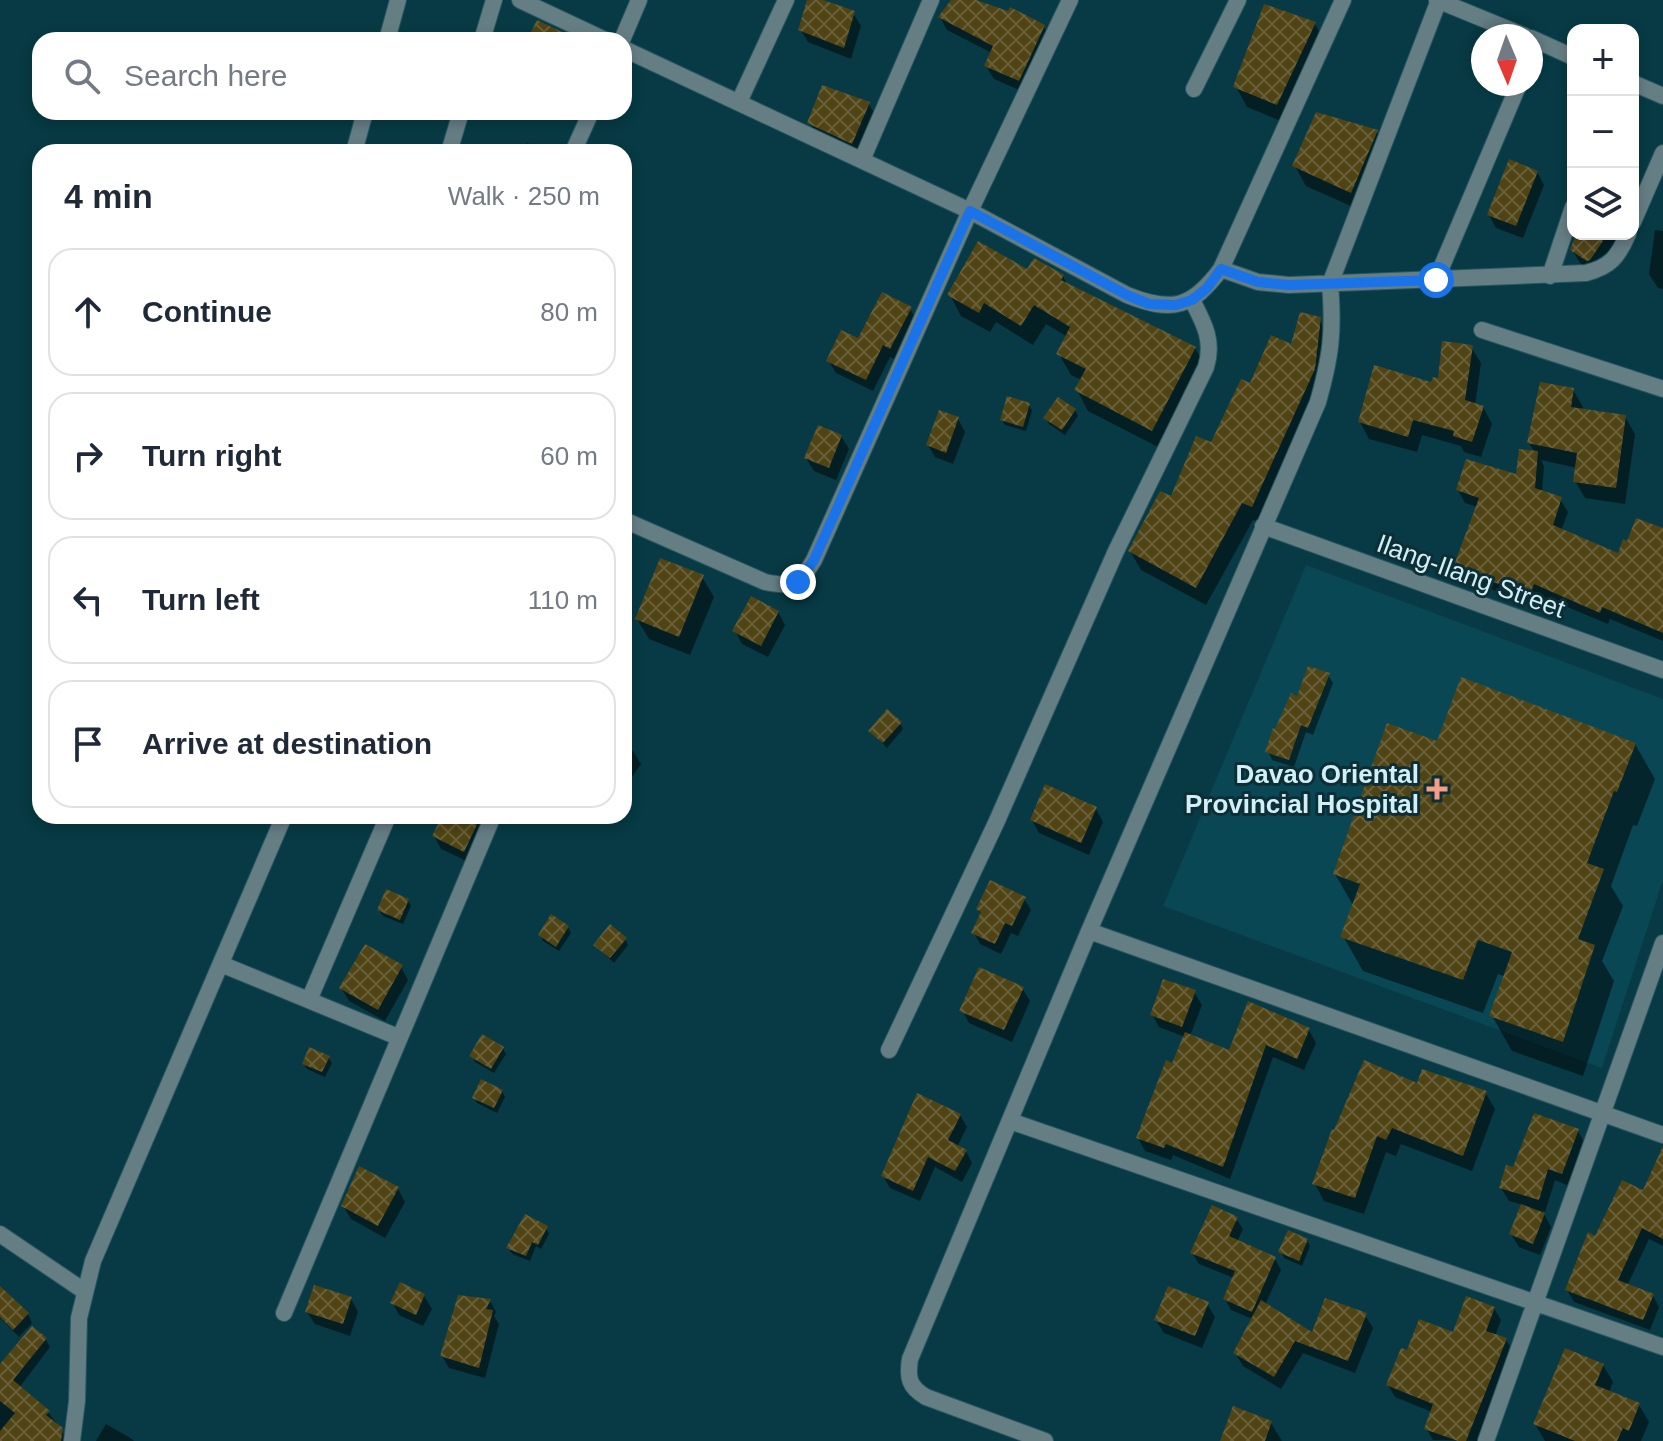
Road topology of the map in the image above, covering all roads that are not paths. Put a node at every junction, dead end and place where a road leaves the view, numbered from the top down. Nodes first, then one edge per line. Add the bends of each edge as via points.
1 (398, 0) edge
2 (494, 0) edge
3 (520, 0) edge
4 (639, 0) edge
5 (786, 0) edge
6 (931, 0) edge
7 (1070, 0) edge
8 (1238, 0) edge
9 (1343, 0) edge
10 (1438, 0) edge
11 (1490, 24) edge
12 (389, 32) edge
13 (484, 32) edge
14 (588, 32) edge
15 (625, 32) edge
16 (1543, 47) edge
17 (632, 53) edge
18 (1567, 55) edge
19 (1639, 86) edge
20 (1194, 89) dead end
21 (1514, 96) edge
22 (1663, 96) edge
23 (739, 102) junction
24 (363, 120) edge
25 (459, 120) edge
26 (587, 120) edge
27 (356, 144) edge
28 (451, 144) edge
29 (577, 144) edge
30 (1663, 153) edge
31 (862, 160) junction
32 (1639, 208) edge
33 (970, 211) junction
34 (1567, 225) edge
35 (1625, 240) edge
36 (1221, 269) junction
37 (1550, 276) junction
38 (1436, 280) junction
39 (1330, 284) junction
40 (1192, 300) junction
41 (1482, 330) dead end
42 (1663, 389) edge
43 (632, 524) edge
44 (1263, 526) junction
45 (1663, 670) edge
46 (281, 824) edge
47 (385, 824) edge
48 (490, 824) edge
49 (1089, 931) junction
50 (1663, 943) edge
51 (221, 964) junction
52 (309, 1000) junction
53 (398, 1037) junction
54 (889, 1050) dead end
55 (1602, 1113) junction
56 (1010, 1121) junction
57 (1663, 1135) edge
58 (0, 1234) edge
59 (84, 1291) junction
60 (1535, 1303) junction
61 (284, 1313) dead end
62 (1663, 1347) edge
63 (72, 1441) edge
64 (1045, 1441) edge
65 (1486, 1441) edge

1 - 12 street
2 - 13 street
3 - 14 street
4 - 15 street
5 - 23 street
6 - 31 street
7 - 33 street
8 - 20 street
9 - 36 street
10 - 11 street
10 - 39 street
16 - 18 street
17 - 23 street
19 - 22 street
21 - 38 street
23 - 31 street
24 - 27 street
25 - 28 street
26 - 29 street
30 - 32 street
31 - 33 street
33 - 40 street via 1127,295 1163,306
33 - 43 street via 814,560 798,582 765,582
34 - 37 street
35 - 37 street via 1610,264 1586,273
36 - 39 street via 1258,282
36 - 40 street
37 - 38 street
38 - 39 street
39 - 44 street via 1331,356 1322,390
40 - 54 street via 1209,338 1206,367 1116,551
41 - 42 street
44 - 45 street, Ilang-Ilang Street
44 - 49 street
46 - 51 street
47 - 52 street
48 - 53 street
49 - 55 street
49 - 56 street
50 - 55 street
51 - 52 street
51 - 59 street
52 - 53 street
53 - 61 street
55 - 57 street
55 - 60 street
56 - 60 street
56 - 64 street via 910,1359 909,1382 926,1397
58 - 59 street
59 - 63 street
60 - 62 street
60 - 65 street

